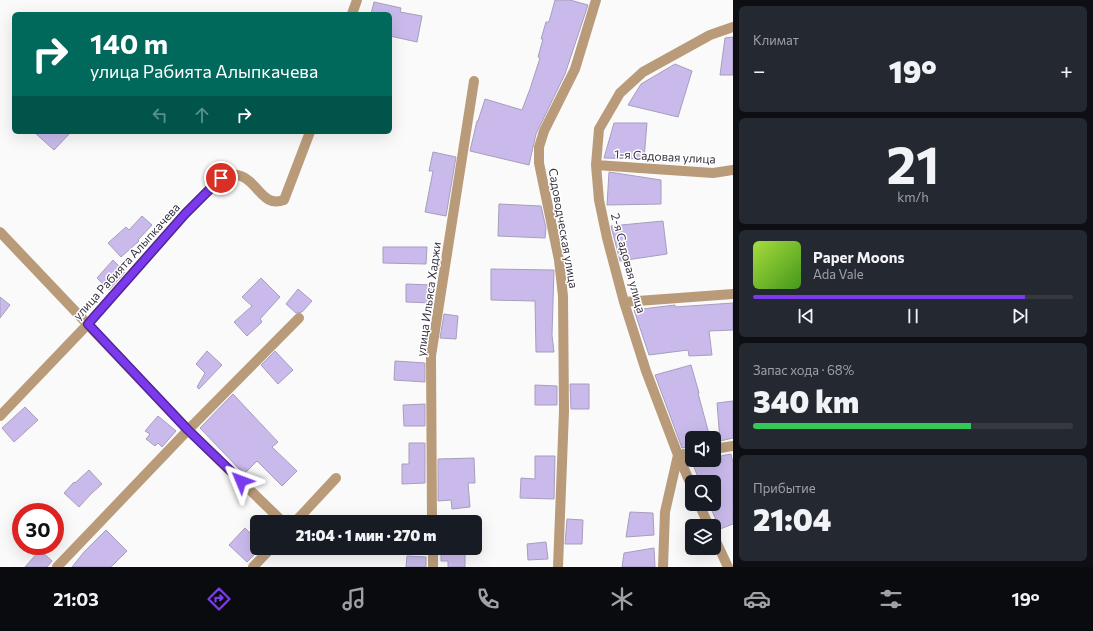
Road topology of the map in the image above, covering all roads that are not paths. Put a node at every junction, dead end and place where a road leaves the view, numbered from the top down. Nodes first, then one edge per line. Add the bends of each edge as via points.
1 (357, 0) edge
2 (596, 0) edge
3 (353, 12) edge
4 (733, 27) edge
5 (474, 81) dead end
6 (309, 134) edge
7 (596, 165) junction
8 (733, 170) edge
9 (0, 232) edge
10 (733, 294) edge
11 (624, 302) junction
12 (299, 318) dead end
13 (88, 324) junction
14 (0, 416) edge
15 (188, 430) junction
16 (733, 446) edge
17 (721, 448) edge
18 (685, 454) edge
19 (678, 455) junction
20 (687, 475) edge
21 (336, 478) dead end
22 (276, 515) edge
23 (302, 515) edge
24 (432, 515) edge
25 (721, 552) edge
26 (264, 555) edge
27 (433, 555) edge
28 (57, 567) edge
29 (253, 567) edge
30 (433, 567) edge
31 (558, 567) edge
32 (664, 567) edge
33 (728, 567) edge

1 - 3 street
2 - 31 street, Садоводческая улица via 575,69 544,131 539,147 539,163 559,260 563,296 564,411
4 - 7 street, 2-я Садовая улица via 710,35 643,72 620,93 599,129
5 - 24 street, улица Ильяса Хаджи via 431,356
6 - 13 street, улица Рабията Алыпкачева via 284,200 276,203 269,201 245,178 233,174 221,178 185,214
7 - 8 street, 1-я Садовая улица via 713,173
7 - 11 street, 2-я Садовая улица via 607,238
9 - 13 street
10 - 11 street
11 - 19 street, 2-я Садовая улица via 646,371
12 - 15 street
13 - 14 street, улица Рабията Алыпкачева
13 - 15 street
15 - 22 street
15 - 28 street
16 - 17 street
18 - 19 street
19 - 20 street, 2-я Садовая улица
19 - 32 street via 665,512
21 - 23 street
25 - 33 street
26 - 29 street
27 - 30 street

